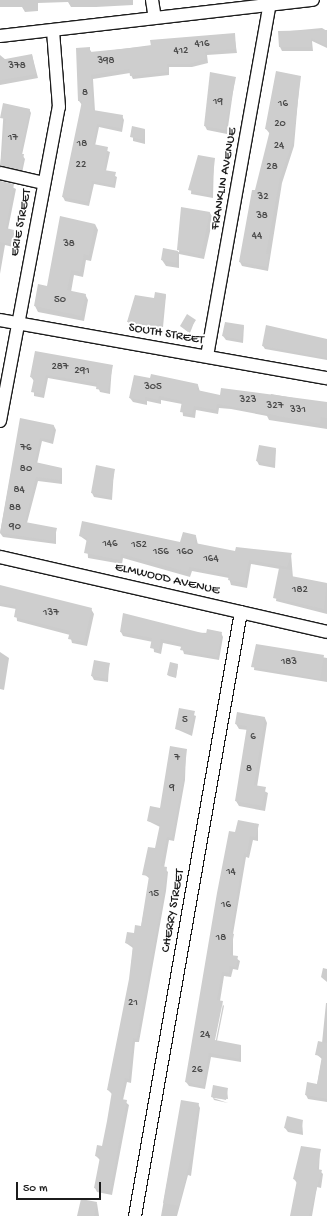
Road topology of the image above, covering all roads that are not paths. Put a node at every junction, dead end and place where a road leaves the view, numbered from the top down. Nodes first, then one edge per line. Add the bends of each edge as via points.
1 (152, 0) edge
2 (313, 0) edge
3 (300, 1) edge
4 (269, 7) junction
5 (156, 18) junction
6 (53, 30) junction
7 (0, 36) edge
8 (0, 173) edge
9 (44, 183) junction
10 (0, 320) edge
11 (18, 324) junction
12 (207, 356) junction
13 (327, 378) edge
14 (0, 420) edge
15 (0, 557) edge
16 (241, 612) junction
17 (327, 632) edge
18 (135, 1216) edge

1 - 5 street
2 - 3 street
3 - 4 street
4 - 5 street
4 - 12 street, FRANKLIN AVENUE
5 - 6 street
6 - 7 street
6 - 9 street, ERIE STREET via 58,107
8 - 9 street
9 - 11 street, ERIE STREET
10 - 11 street, SOUTH STREET
11 - 12 street, SOUTH STREET
11 - 14 street, ERIE STREET
12 - 13 street, SOUTH STREET
15 - 16 street, ELMWOOD AVENUE
16 - 17 street, ELMWOOD AVENUE
16 - 18 street, CHERRY STREET

